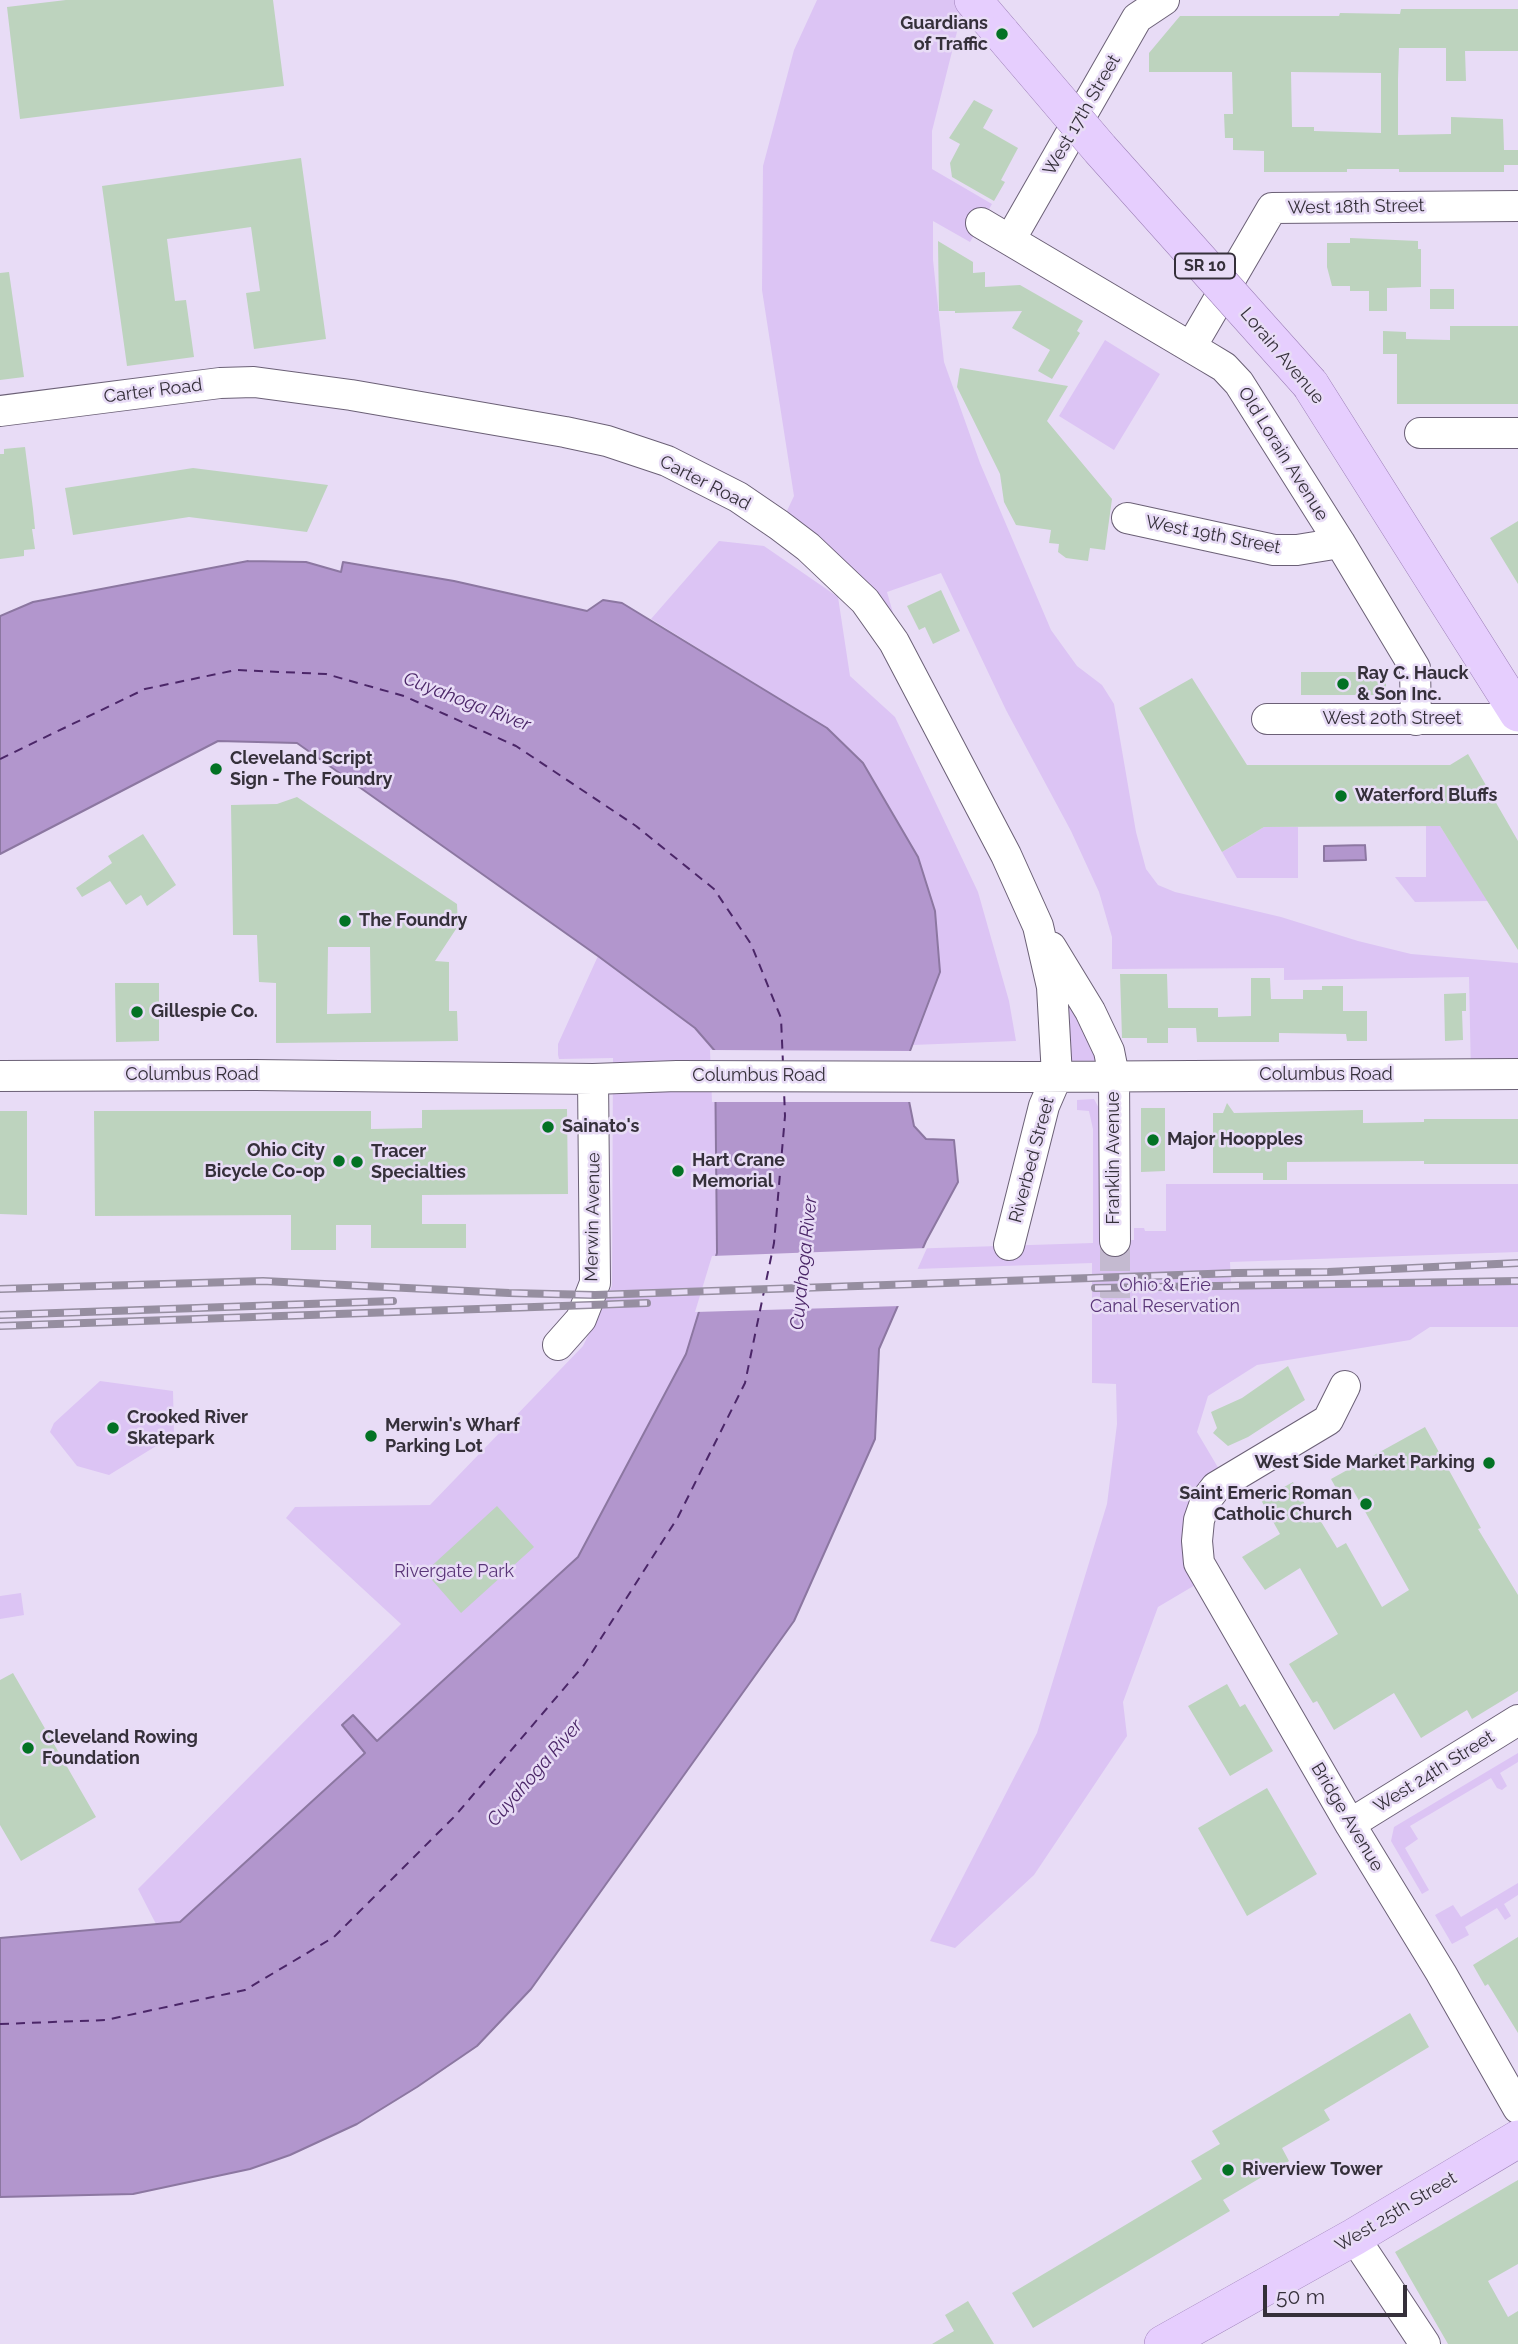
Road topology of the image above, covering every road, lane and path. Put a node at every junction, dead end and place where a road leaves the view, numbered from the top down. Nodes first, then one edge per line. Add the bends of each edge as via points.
1 (973, 0) edge
2 (1164, 0) edge
3 (1518, 206) edge
4 (981, 223) dead end
5 (1010, 240) junction
6 (1191, 347) junction
7 (0, 411) edge
8 (1420, 433) dead end
9 (1518, 433) edge
10 (1127, 518) dead end
11 (1340, 543) junction
12 (1518, 713) edge
13 (1266, 719) dead end
14 (1518, 719) edge
15 (1416, 720) junction
16 (1038, 926) junction
17 (1518, 1074) edge
18 (0, 1076) edge
19 (1057, 1076) junction
20 (1114, 1076) junction
21 (593, 1079) junction
22 (1115, 1241) tunnel mouth
23 (1009, 1245) dead end
24 (558, 1345) dead end
25 (1345, 1386) dead end
26 (1518, 1720) edge
27 (1350, 1824) junction
28 (1518, 2108) edge
29 (1518, 2139) edge
30 (1354, 2237) junction
31 (1163, 2344) edge
32 (1425, 2344) edge

1 - 12 main road, Lorain Avenue / SR 10, bridge via 1310,384
2 - 5 street, West 17th Street via 1137,18
3 - 6 street, West 18th Street via 1272,208
4 - 5 street, Old Lorain Avenue
5 - 6 street, Old Lorain Avenue
6 - 11 street, Old Lorain Avenue via 1224,367 1239,383
7 - 16 street, Carter Road via 254,382 565,432 667,461 779,525 865,601 894,642 1006,855
8 - 9 street
10 - 11 street, West 19th Street via 1273,550
11 - 15 street, Old Lorain Avenue via 1415,668
13 - 15 street, West 20th Street
14 - 15 street, West 20th Street
16 - 19 street, Carter Road via 1052,987
16 - 20 street, Franklin Avenue via 1104,1037
17 - 20 street, Columbus Road
18 - 21 street, Columbus Road
19 - 20 street, Columbus Road
19 - 21 street, Columbus Road
19 - 23 street, Riverbed Street via 1044,1106
20 - 22 street, Franklin Avenue
21 - 24 street, Merwin Avenue via 595,1283 581,1318
25 - 27 street, Bridge Avenue via 1328,1420 1216,1487 1206,1500 1197,1541 1199,1563
26 - 27 street, West 24th Street
27 - 28 street, Bridge Avenue
29 - 30 main road, West 25th Street
30 - 31 main road, West 25th Street
30 - 32 street

